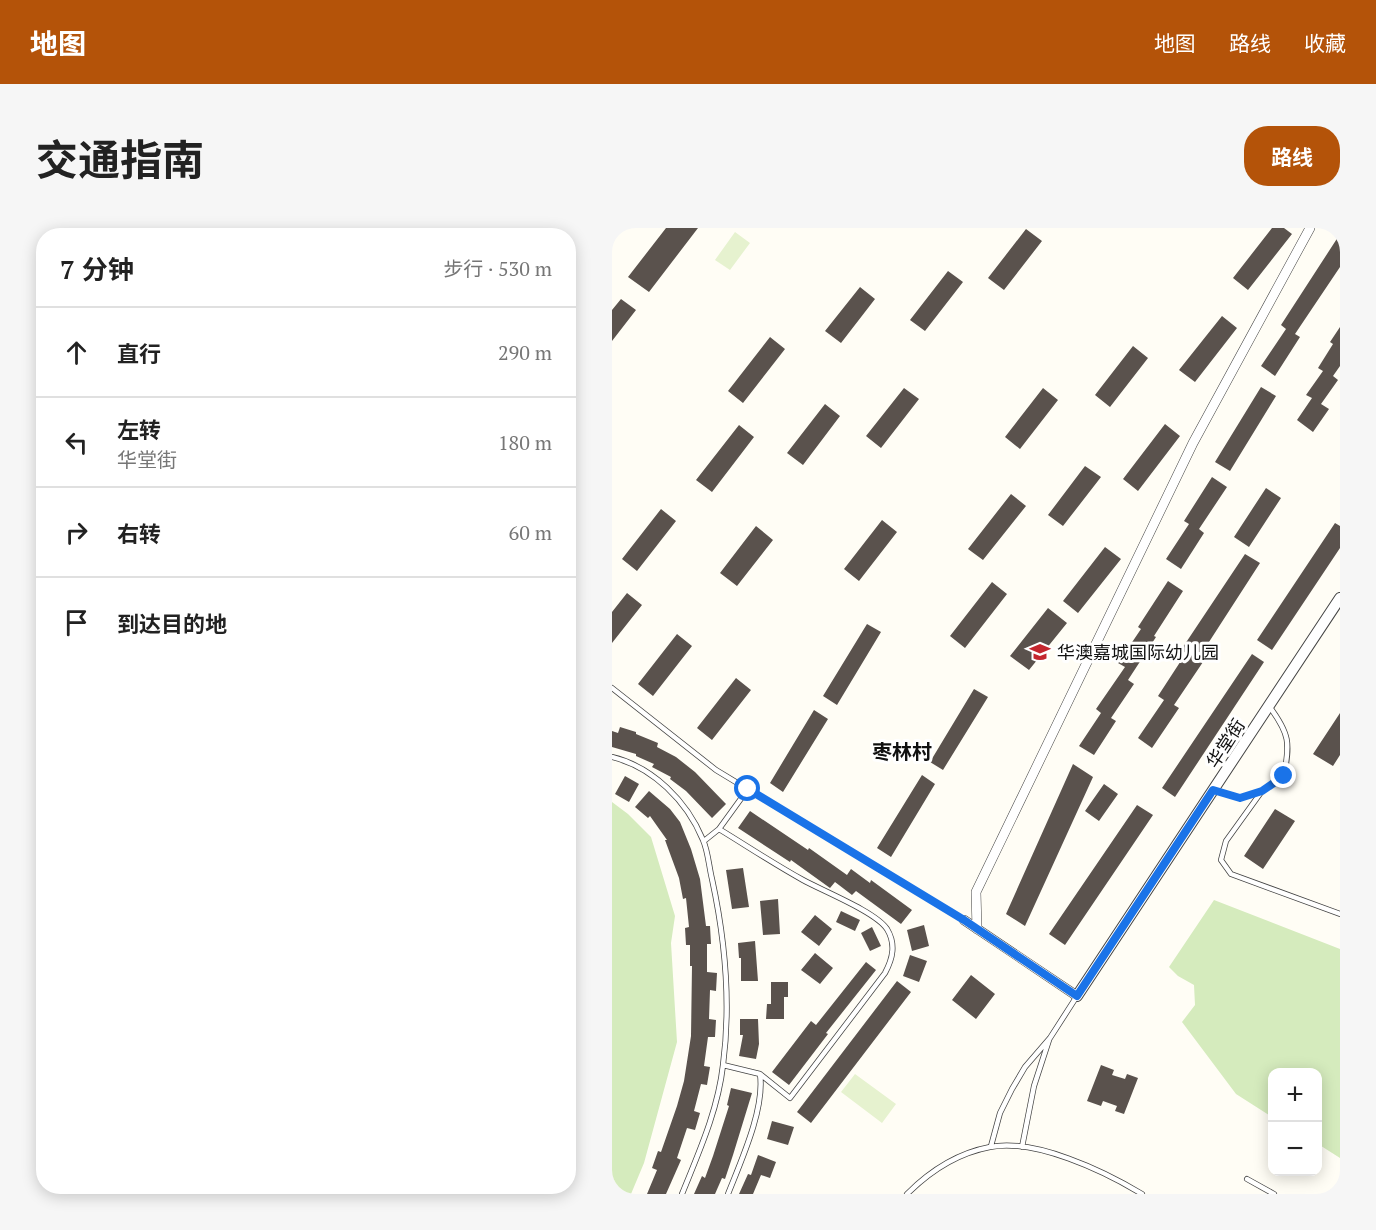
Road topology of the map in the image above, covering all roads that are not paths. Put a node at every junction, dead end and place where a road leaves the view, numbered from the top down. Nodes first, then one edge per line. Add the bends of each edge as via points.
1 (1310, 228) edge
2 (1340, 598) edge
3 (612, 688) edge
4 (1269, 706) junction
5 (612, 757) edge
6 (748, 789) junction
7 (1213, 790) junction
8 (1262, 791) junction
9 (719, 829) junction
10 (704, 841) junction
11 (1340, 914) edge
12 (964, 920) joint
13 (977, 929) junction
14 (1077, 996) junction
15 (1050, 1038) junction
16 (723, 1065) junction
17 (760, 1074) junction
18 (991, 1146) junction
19 (1022, 1147) junction
20 (1247, 1179) dead end
21 (682, 1194) edge
22 (729, 1194) edge
23 (907, 1194) edge
24 (1142, 1194) edge
25 (1274, 1194) edge

1 - 13 street via 1193,443 976,892
2 - 4 street, 华堂街
3 - 6 lane via 716,770
4 - 7 street, 华堂街
4 - 8 lane via 1282,724 1289,747 1284,776
5 - 10 lane via 645,771 669,789 688,811
6 - 9 lane
6 - 12 lane
7 - 8 lane via 1240,798
7 - 14 street, 华堂街
8 - 11 lane via 1226,841 1221,860 1231,874
9 - 10 lane
9 - 17 lane via 801,879 876,917 893,942 892,959 885,973 790,1098
10 - 16 lane via 723,947 727,1015
12 - 13 street
13 - 14 street
14 - 15 lane
15 - 18 lane via 1025,1066 1012,1089
15 - 19 lane via 1034,1086
16 - 17 lane
16 - 21 lane via 705,1140
17 - 22 lane via 762,1088 747,1147
18 - 19 lane
18 - 23 lane via 960,1156 927,1175
19 - 24 lane via 1069,1158 1113,1176
20 - 25 lane

